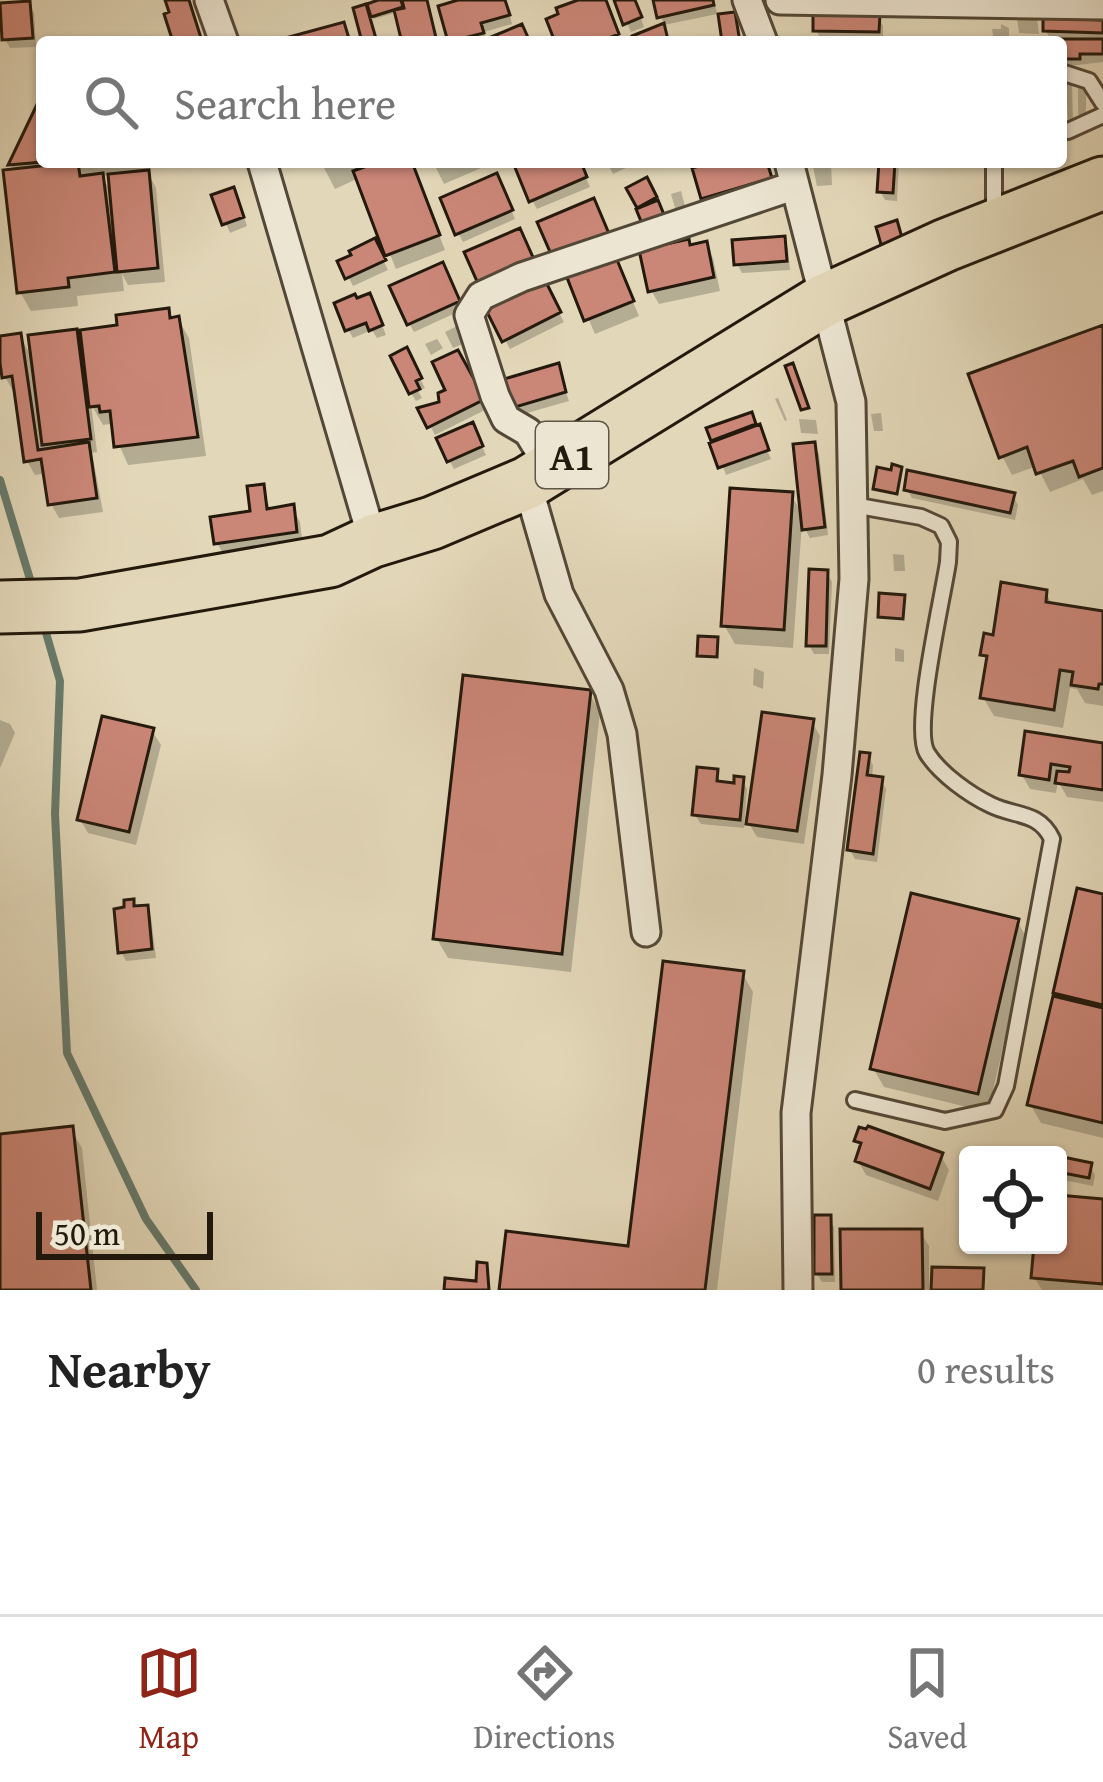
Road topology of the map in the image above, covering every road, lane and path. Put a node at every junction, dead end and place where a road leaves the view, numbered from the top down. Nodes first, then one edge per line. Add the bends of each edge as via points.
1 (209, 0) edge
2 (747, 0) edge
3 (780, 0) edge
4 (1103, 4) edge
5 (222, 36) edge
6 (762, 36) edge
7 (1067, 75) edge
8 (1103, 103) edge
9 (1103, 116) edge
10 (1067, 128) edge
11 (264, 168) edge
12 (994, 168) edge
13 (791, 174) edge
14 (1103, 183) edge
15 (995, 224) junction
16 (823, 301) junction
17 (539, 476) junction
18 (853, 505) junction
19 (373, 541) junction
20 (0, 607) edge
21 (646, 932) dead end
22 (855, 1100) dead end
23 (798, 1290) edge

1 - 5 street
2 - 6 street
3 - 4 street
7 - 8 lane via 1089,81
9 - 10 lane
11 - 19 street
12 - 15 lane
13 - 16 street
13 - 17 street via 481,296 469,315 495,396 506,419 528,432
14 - 15 highway, A1
15 - 16 highway, A1
16 - 17 highway, A1
16 - 18 street via 851,402
17 - 19 highway, A1
17 - 21 street via 559,594 609,690 622,734
18 - 22 lane via 941,526 949,562 922,716 925,751 951,778 994,807 1024,812 1052,839 995,1111 945,1121
18 - 23 street via 837,775 796,1113
19 - 20 highway, A1 via 330,560 163,593

